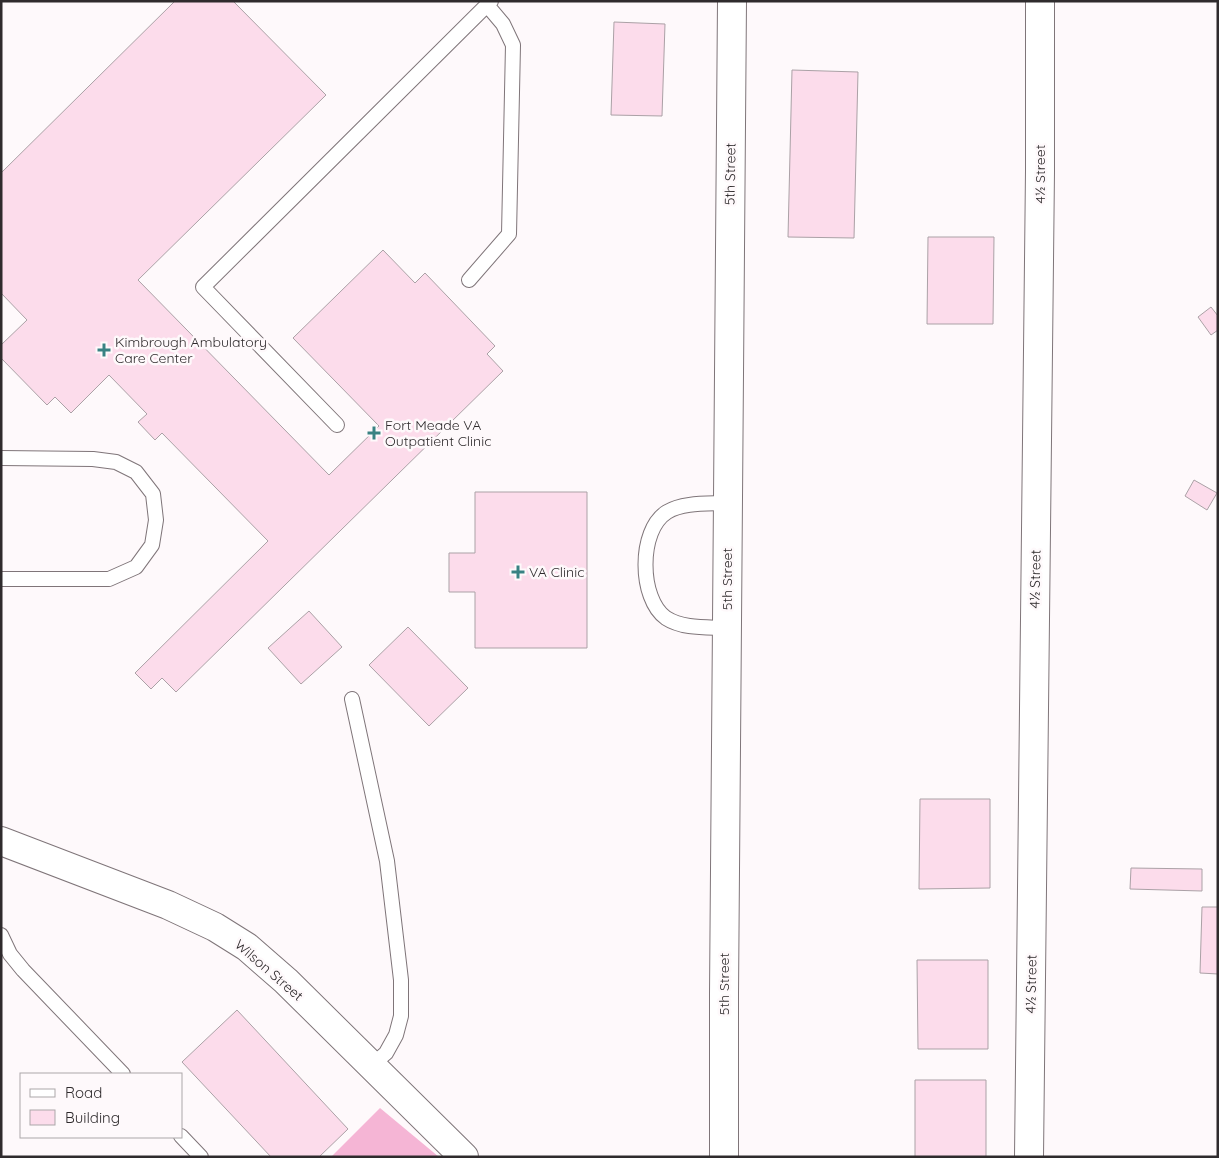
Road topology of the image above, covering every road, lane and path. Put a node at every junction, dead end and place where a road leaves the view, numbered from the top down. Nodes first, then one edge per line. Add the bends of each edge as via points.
1 (732, 1) edge
2 (1040, 1) edge
3 (489, 3) edge
4 (469, 280) dead end
5 (337, 425) dead end
6 (1, 458) edge
7 (727, 503) junction
8 (1, 579) edge
9 (726, 628) junction
10 (352, 699) dead end
11 (1, 841) edge
12 (1, 935) edge
13 (371, 1066) junction
14 (122, 1073) edge
15 (182, 1137) edge
16 (202, 1157) edge
17 (464, 1157) edge
18 (724, 1157) edge
19 (1029, 1157) edge

1 - 7 street, 5th Street
2 - 19 street, 4½ Street
3 - 4 lane via 513,45 509,234
3 - 5 lane via 203,287
6 - 8 lane via 116,462 136,472 152,494 156,520 152,545 136,567 109,579
7 - 9 street, 5th Street
7 - 9 lane via 681,506 666,512 652,526 646,557 647,587 654,604 664,616 675,623
9 - 18 street, 5th Street
10 - 13 lane via 387,861 401,980 401,1016 396,1035 386,1054
11 - 13 street, Wilson Street via 168,904 215,927 247,947 286,981
12 - 14 lane via 23,970
13 - 17 street, Wilson Street
15 - 16 lane

